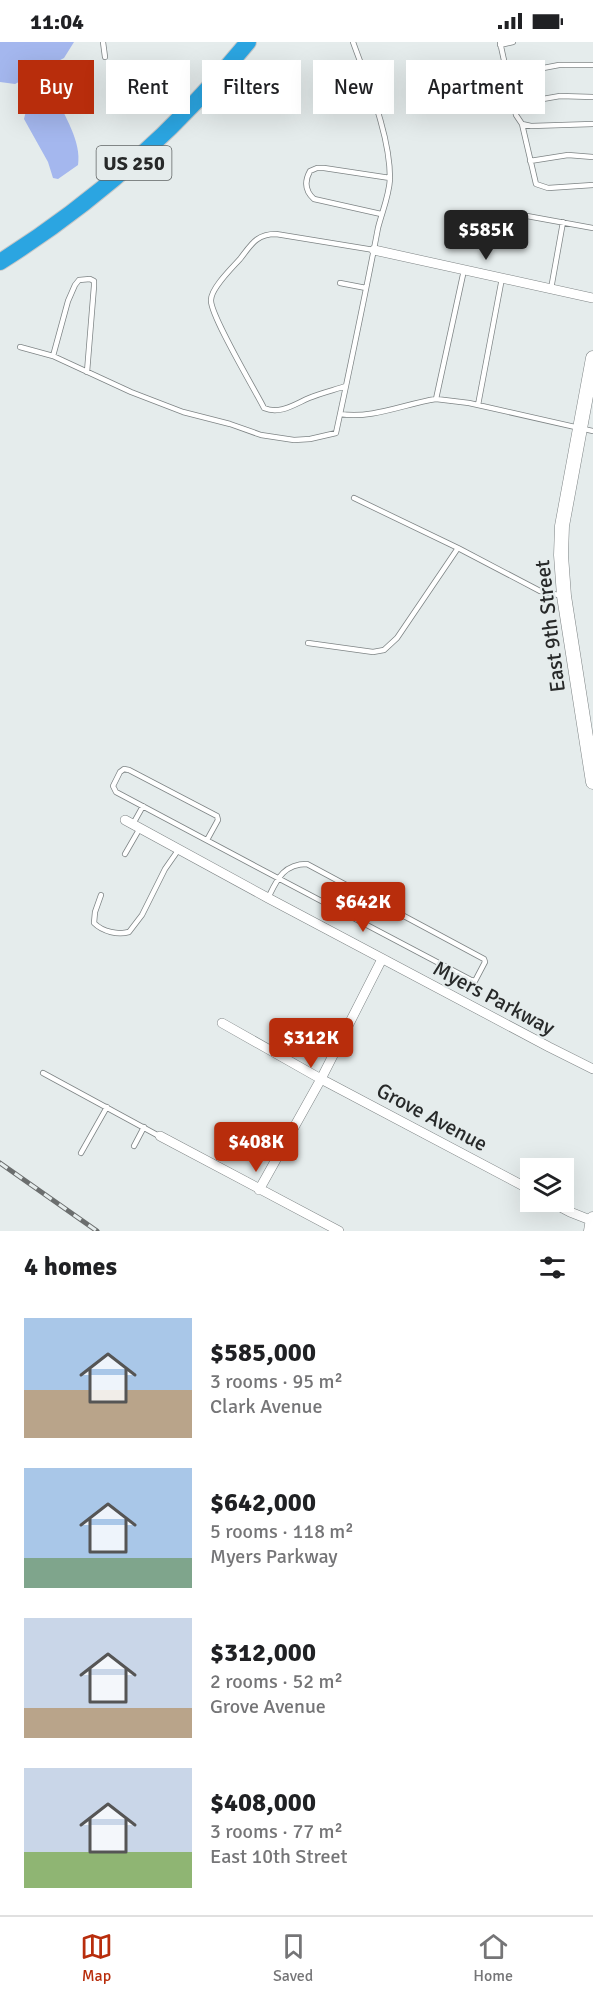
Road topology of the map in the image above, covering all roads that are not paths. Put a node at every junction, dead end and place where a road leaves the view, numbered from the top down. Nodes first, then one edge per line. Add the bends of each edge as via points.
1 (103, 42) edge
2 (248, 42) edge
3 (353, 42) edge
4 (513, 42) edge
5 (500, 43) edge
6 (105, 57) dead end
7 (504, 60) edge
8 (593, 65) edge
9 (545, 68) edge
10 (593, 98) edge
11 (545, 99) edge
12 (516, 114) edge
13 (522, 124) junction
14 (593, 124) edge
15 (593, 157) edge
16 (530, 160) junction
17 (390, 178) junction
18 (593, 185) edge
19 (381, 214) junction
20 (527, 216) dead end
21 (563, 222) junction
22 (593, 228) edge
23 (374, 250) junction
24 (0, 262) edge
25 (464, 270) junction
26 (502, 278) junction
27 (340, 283) dead end
28 (366, 288) junction
29 (551, 289) junction
30 (593, 298) edge
31 (20, 347) dead end
32 (53, 356) junction
33 (593, 358) edge
34 (87, 372) junction
35 (346, 386) junction
36 (436, 399) junction
37 (478, 405) junction
38 (340, 414) junction
39 (587, 429) edge
40 (354, 498) dead end
41 (458, 548) junction
42 (564, 596) junction
43 (308, 643) dead end
44 (593, 782) edge
45 (143, 806) junction
46 (133, 824) junction
47 (207, 840) junction
48 (179, 849) junction
49 (125, 855) dead end
50 (278, 878) junction
51 (102, 895) dead end
52 (268, 898) junction
53 (382, 959) junction
54 (222, 1023) dead end
55 (593, 1069) edge
56 (43, 1072) dead end
57 (321, 1079) junction
58 (107, 1107) junction
59 (144, 1127) junction
60 (160, 1136) joint
61 (135, 1146) dead end
62 (81, 1153) dead end
63 (520, 1184) edge
64 (260, 1190) junction
65 (570, 1212) edge
66 (593, 1220) edge
67 (339, 1231) edge
68 (591, 1231) edge

1 - 6 lane
2 - 24 highway, US 250 via 188,111 123,173 70,216
3 - 17 lane via 378,115
4 - 5 lane
5 - 7 lane
8 - 9 lane
10 - 11 lane
12 - 13 lane
13 - 14 lane
13 - 16 lane
15 - 16 lane via 568,155
16 - 18 lane via 540,187
17 - 19 lane
17 - 19 lane via 317,168 310,171 306,180 307,192 314,199
19 - 23 lane
20 - 21 lane
21 - 22 lane
21 - 29 lane
23 - 25 street
23 - 28 lane
23 - 35 lane via 264,235 218,285 211,300 264,408 290,408
25 - 26 street
25 - 36 lane
26 - 29 street
26 - 37 lane
27 - 28 lane
28 - 35 lane
29 - 30 street
31 - 32 lane
32 - 34 lane
32 - 34 lane via 72,291 79,280 90,279 94,286
33 - 39 street, East 9th Street
34 - 38 lane via 130,392 271,438 310,439 336,433
35 - 38 lane
36 - 37 lane
36 - 38 lane via 378,413
37 - 39 lane
39 - 42 street, East 9th Street via 562,526
40 - 41 lane
41 - 42 lane via 540,591
41 - 43 lane via 397,638 384,650 369,652
42 - 44 street, East 9th Street
45 - 46 lane
45 - 47 lane
45 - 47 lane via 114,789 124,769 217,816
46 - 48 street, Myers Parkway
46 - 49 lane
47 - 50 lane
48 - 51 lane via 129,932 115,933 94,923
48 - 52 street, Myers Parkway
50 - 50 lane via 284,871 307,864 484,959 485,963 475,981 471,980
50 - 52 lane
52 - 53 street, Myers Parkway
53 - 55 street, Myers Parkway
53 - 57 street
54 - 57 street, Grove Avenue
56 - 58 lane
57 - 63 street, Grove Avenue
57 - 64 street
58 - 59 lane
58 - 62 lane
59 - 60 lane
59 - 61 lane
60 - 64 street
64 - 67 street
65 - 66 street
66 - 68 street

